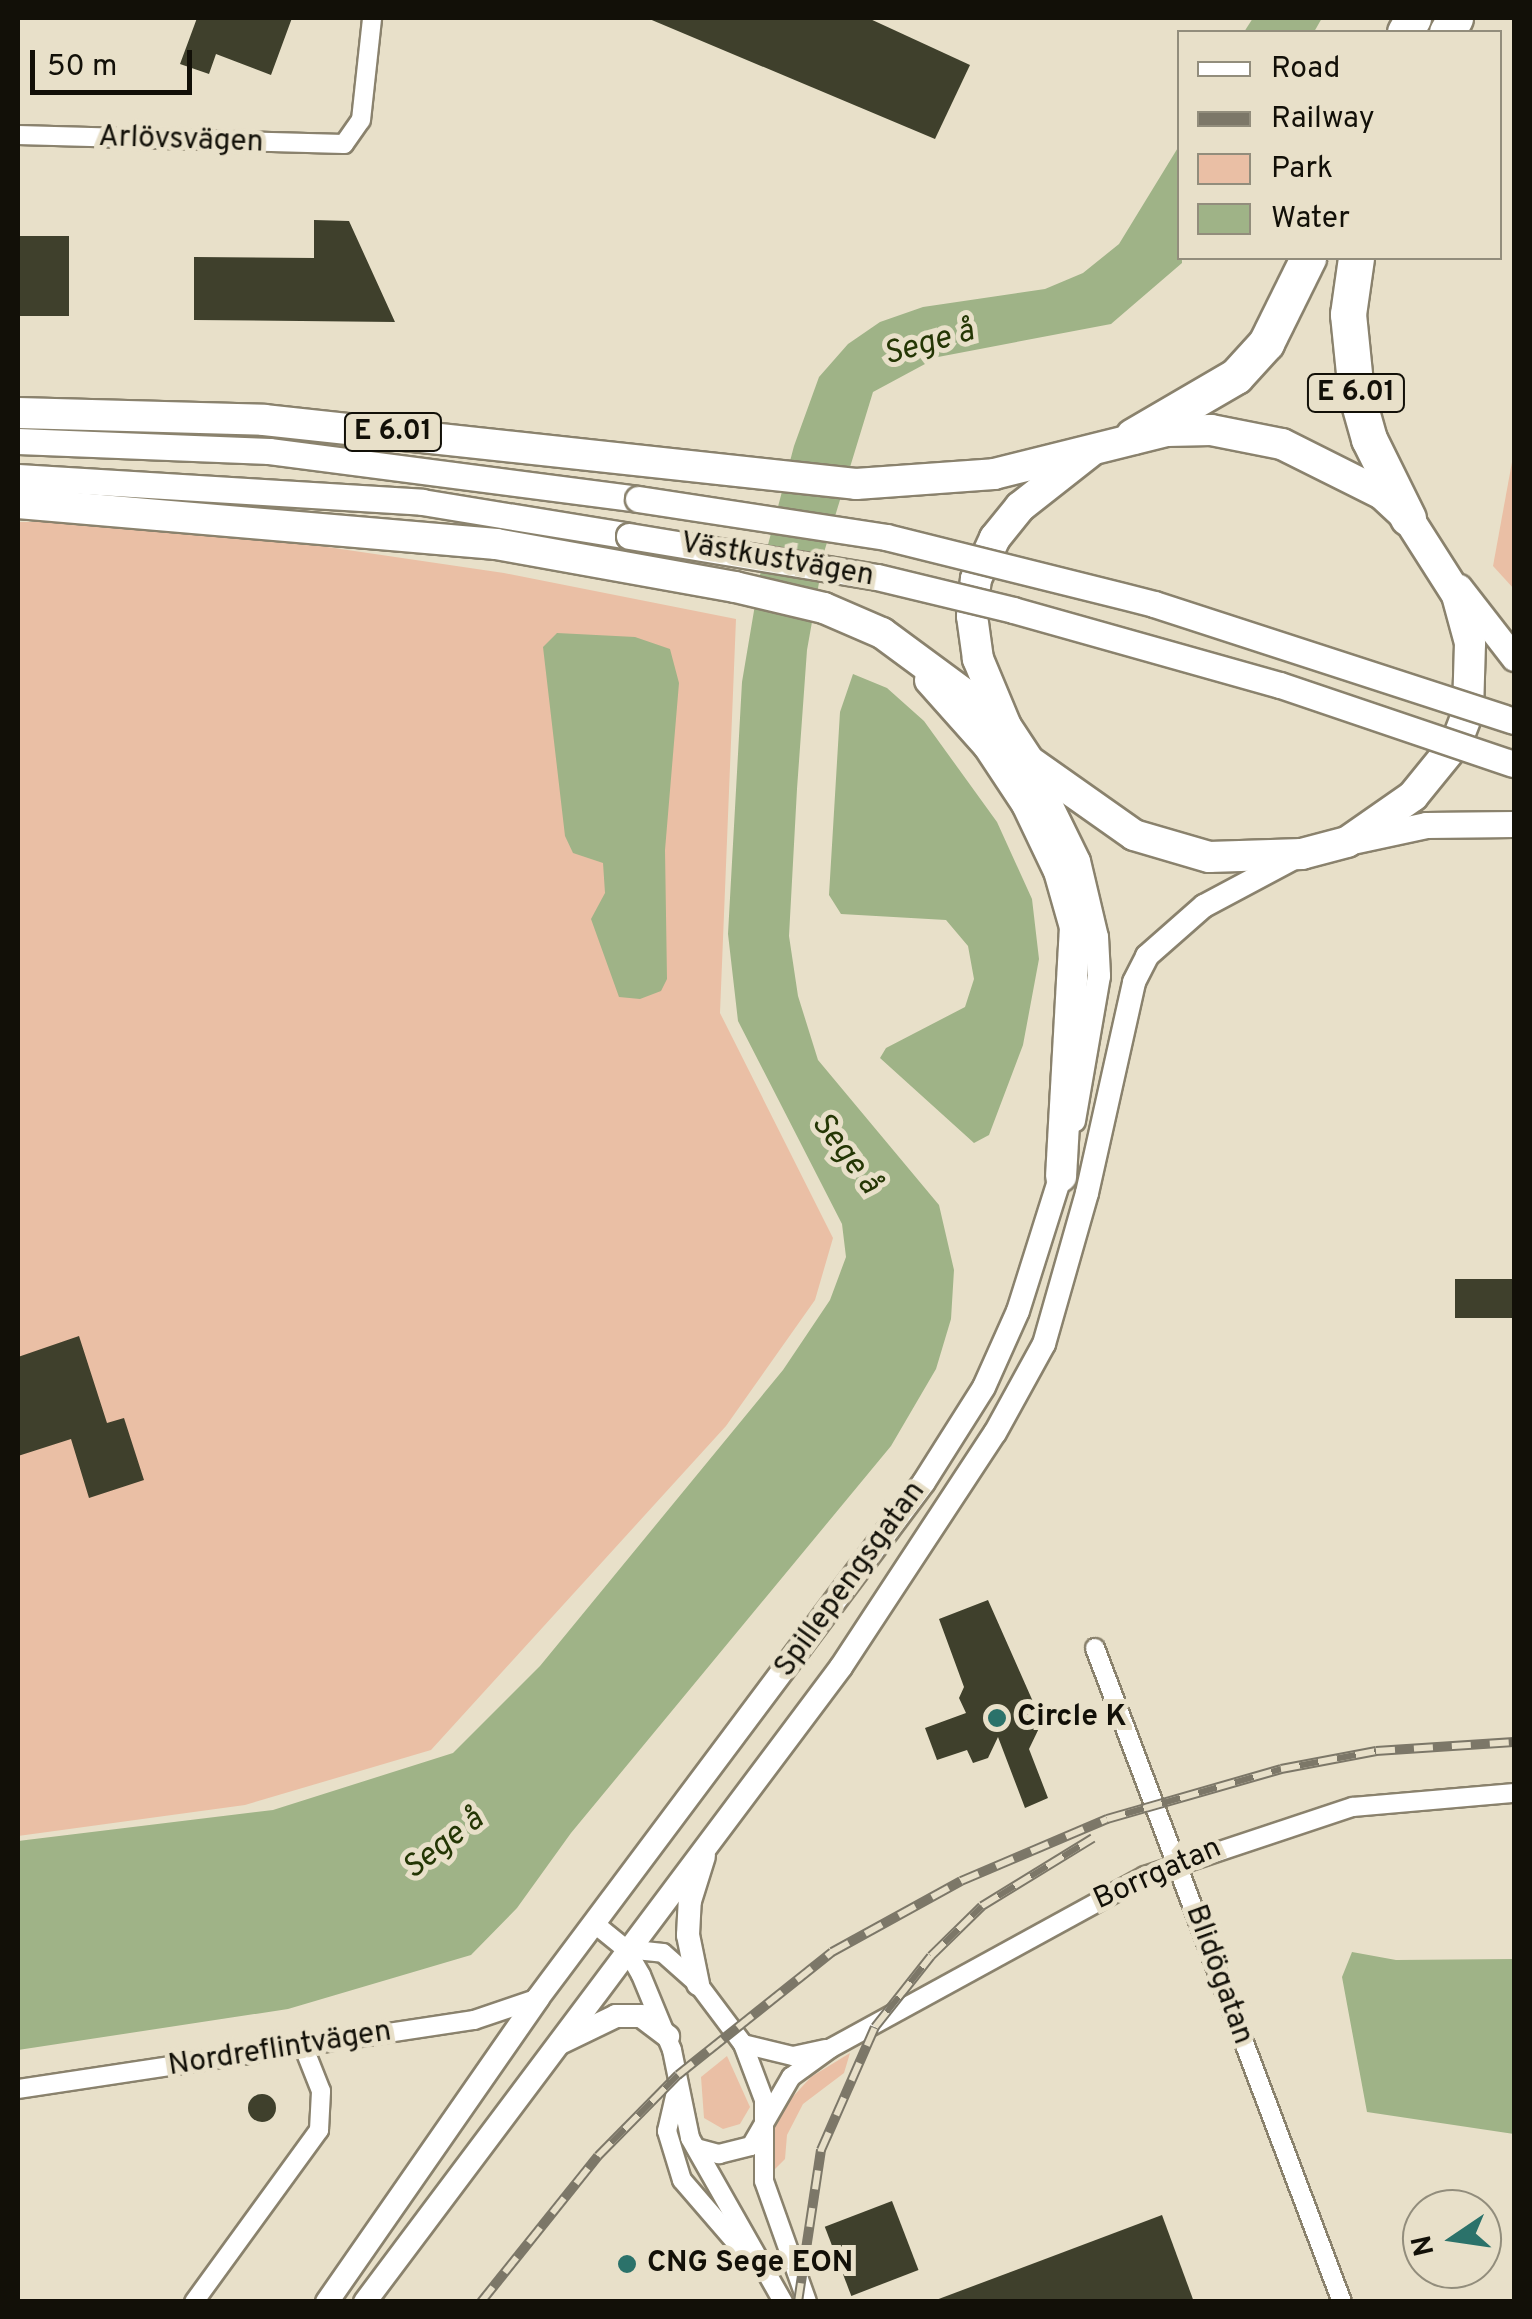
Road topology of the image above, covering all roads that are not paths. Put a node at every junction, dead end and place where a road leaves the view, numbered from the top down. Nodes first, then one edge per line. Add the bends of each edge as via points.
1 (372, 18) edge
2 (18, 135) edge
3 (1307, 260) edge
4 (1356, 260) edge
5 (18, 413) edge
6 (1133, 436) junction
7 (18, 441) edge
8 (1090, 452) junction
9 (18, 477) edge
10 (18, 502) edge
11 (1408, 518) junction
12 (1438, 562) junction
13 (882, 632) junction
14 (1514, 658) edge
15 (1514, 721) edge
16 (1006, 726) junction
17 (1030, 762) junction
18 (1514, 764) edge
19 (1514, 824) edge
20 (1348, 842) junction
21 (1302, 854) junction
22 (1061, 1176) junction
23 (1095, 1648) dead end
24 (1514, 1793) edge
25 (710, 1837) junction
26 (1176, 1863) junction
27 (595, 1924) junction
28 (626, 1948) junction
29 (698, 1984) junction
30 (538, 1998) junction
31 (668, 2036) junction
32 (556, 2044) junction
33 (744, 2044) junction
34 (304, 2048) junction
35 (831, 2048) junction
36 (679, 2082) junction
37 (18, 2089) edge
38 (764, 2124) junction
39 (696, 2148) junction
40 (762, 2270) junction
41 (194, 2302) edge
42 (327, 2302) edge
43 (366, 2302) edge
44 (783, 2302) edge
45 (807, 2302) edge
46 (1342, 2302) edge

1 - 2 street, Arlövsvägen via 361,120 344,144
3 - 6 highway via 1266,343 1236,376
4 - 11 highway, E 6.01 via 1348,314 1356,393 1369,440
5 - 8 highway, E 6.01 via 264,420 856,484 951,480
6 - 8 highway
6 - 11 highway via 1211,430 1282,444 1351,473
7 - 15 main road, Västkustvägen, bridge via 269,451 886,537 1154,604
8 - 16 highway via 1020,507 995,538 976,579 978,659
9 - 18 main road, Västkustvägen, bridge via 386,498 877,577 1280,685
10 - 13 highway via 496,544 735,587 824,608
11 - 12 highway
12 - 14 main road
12 - 20 highway via 1457,595 1470,643 1468,712 1436,773 1389,817
13 - 16 highway
13 - 22 highway via 988,745 1028,804 1059,870 1075,927
16 - 17 highway
17 - 21 highway via 1100,816 1163,847 1209,857
17 - 22 street, Spillepengsgatan via 1080,861 1097,937 1088,1065
19 - 20 main road via 1426,825
20 - 21 highway
21 - 25 street, Spillepengsgatan via 1204,906 1147,956 1134,982 1087,1193 1044,1344 905,1575
22 - 27 street, Spillepengsgatan via 1018,1312 974,1403 837,1603
23 - 26 street, Blidögatan
24 - 26 street, Borrgatan via 1353,1806
25 - 28 street, Spillepengsgatan
25 - 29 street via 690,1901 688,1936
26 - 35 street, Borrgatan
26 - 46 street, Blidögatan
27 - 28 street
27 - 30 street, Spillepengsgatan
28 - 29 street via 663,1953
28 - 31 street
28 - 32 street, Spillepengsgatan
29 - 33 street
30 - 34 street, Nordreflintvägen via 510,2013
30 - 42 street, Spillepengsgatan
31 - 32 street via 642,2016 616,2016
31 - 36 street
32 - 43 street, Spillepengsgatan
33 - 35 street, Borrgatan via 793,2056
33 - 38 street via 760,2078
34 - 37 street, Nordreflintvägen
34 - 41 street via 321,2091 319,2130
35 - 38 street, Borrgatan via 791,2078
36 - 39 street
36 - 40 street via 667,2131 682,2180
38 - 39 street, Borrgatan via 752,2146 738,2152
38 - 45 street via 764,2181
39 - 40 street
40 - 44 street

